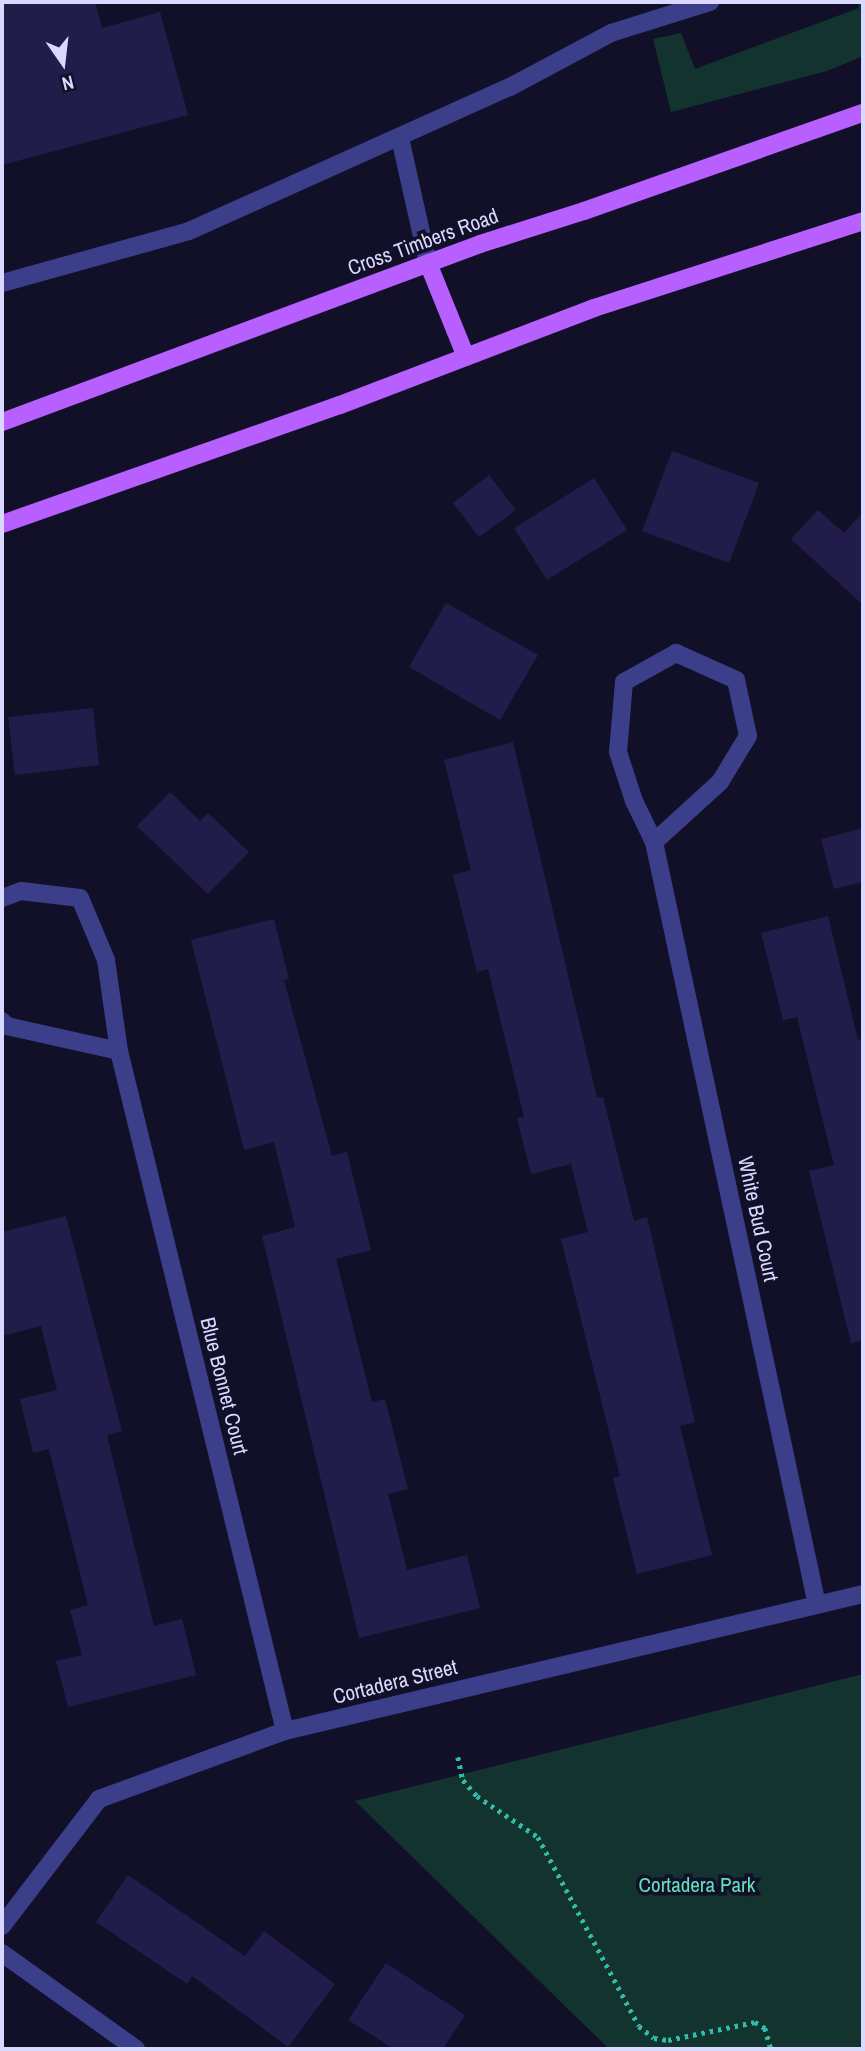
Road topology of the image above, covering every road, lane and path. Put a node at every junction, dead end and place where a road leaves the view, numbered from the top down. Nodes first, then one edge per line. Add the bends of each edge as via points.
1 (709, 2) edge
2 (863, 113) edge
3 (400, 138) junction
4 (863, 221) edge
5 (428, 263) junction
6 (2, 283) edge
7 (466, 357) junction
8 (2, 422) edge
9 (2, 524) edge
10 (654, 842) junction
11 (2, 898) edge
12 (2, 1021) edge
13 (119, 1051) junction
14 (863, 1594) edge
15 (817, 1605) junction
16 (285, 1731) junction
17 (458, 1757) dead end
18 (2, 1926) edge
19 (2, 1953) edge
20 (136, 2049) edge
21 (771, 2049) edge

1 - 3 street via 611,33
2 - 5 main road, Cross Timbers Road
3 - 5 street
3 - 6 street via 189,231
4 - 7 main road via 594,308
5 - 7 main road
5 - 8 main road, Cross Timbers Road
7 - 9 main road
10 - 10 street, White Bud Court via 720,782 748,736 736,680 676,653 624,682 618,752
10 - 15 street, White Bud Court
11 - 13 street, Blue Bonnet Court via 20,891 80,898 106,960
12 - 13 street via 7,1026
13 - 16 street, Blue Bonnet Court
14 - 15 street, Cortadera Street
15 - 16 street, Cortadera Street
16 - 18 street, Cortadera Street via 99,1799
17 - 21 path via 463,1780 477,1796 538,1837 639,2026 654,2038 668,2040 755,2022 765,2028
19 - 20 street

